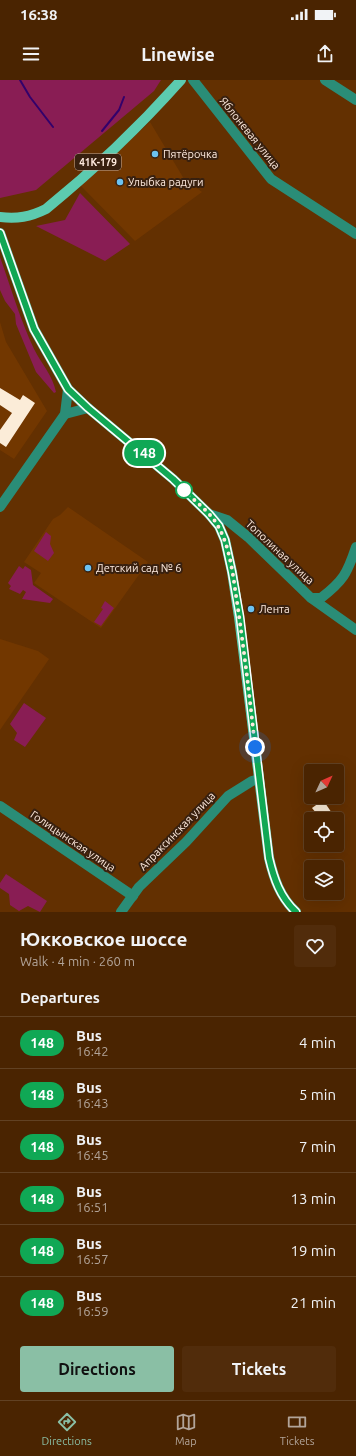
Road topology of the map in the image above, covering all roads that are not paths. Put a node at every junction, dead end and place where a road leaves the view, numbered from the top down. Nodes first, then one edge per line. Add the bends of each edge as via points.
1 (181, 80) edge
2 (193, 80) edge
3 (326, 80) edge
4 (356, 100) edge
5 (0, 218) edge
6 (0, 234) edge
7 (356, 234) edge
8 (68, 389) junction
9 (88, 408) junction
10 (65, 414) junction
11 (0, 507) edge
12 (209, 514) junction
13 (356, 547) edge
14 (311, 598) junction
15 (356, 630) edge
16 (259, 779) junction
17 (0, 806) edge
18 (133, 896) junction
19 (121, 912) edge
20 (296, 912) edge

1 - 5 main road, 41К-179 via 128,134 46,209 22,218
2 - 7 street, Яблоневая улица via 271,179
3 - 4 street
6 - 8 main road via 34,329
8 - 9 main road
8 - 10 street
9 - 10 street
9 - 12 main road via 143,453
10 - 11 street
12 - 14 street, Тополиная улица via 227,520 248,537
12 - 16 main road via 219,526 225,540 232,572
13 - 14 street, Тополиная улица via 349,568 340,583 321,598
14 - 15 street
16 - 18 street, Апраксинская улица via 228,796
16 - 20 main road via 274,880 282,896
17 - 18 street, Голицынская улица
18 - 19 street, Апраксинская улица

